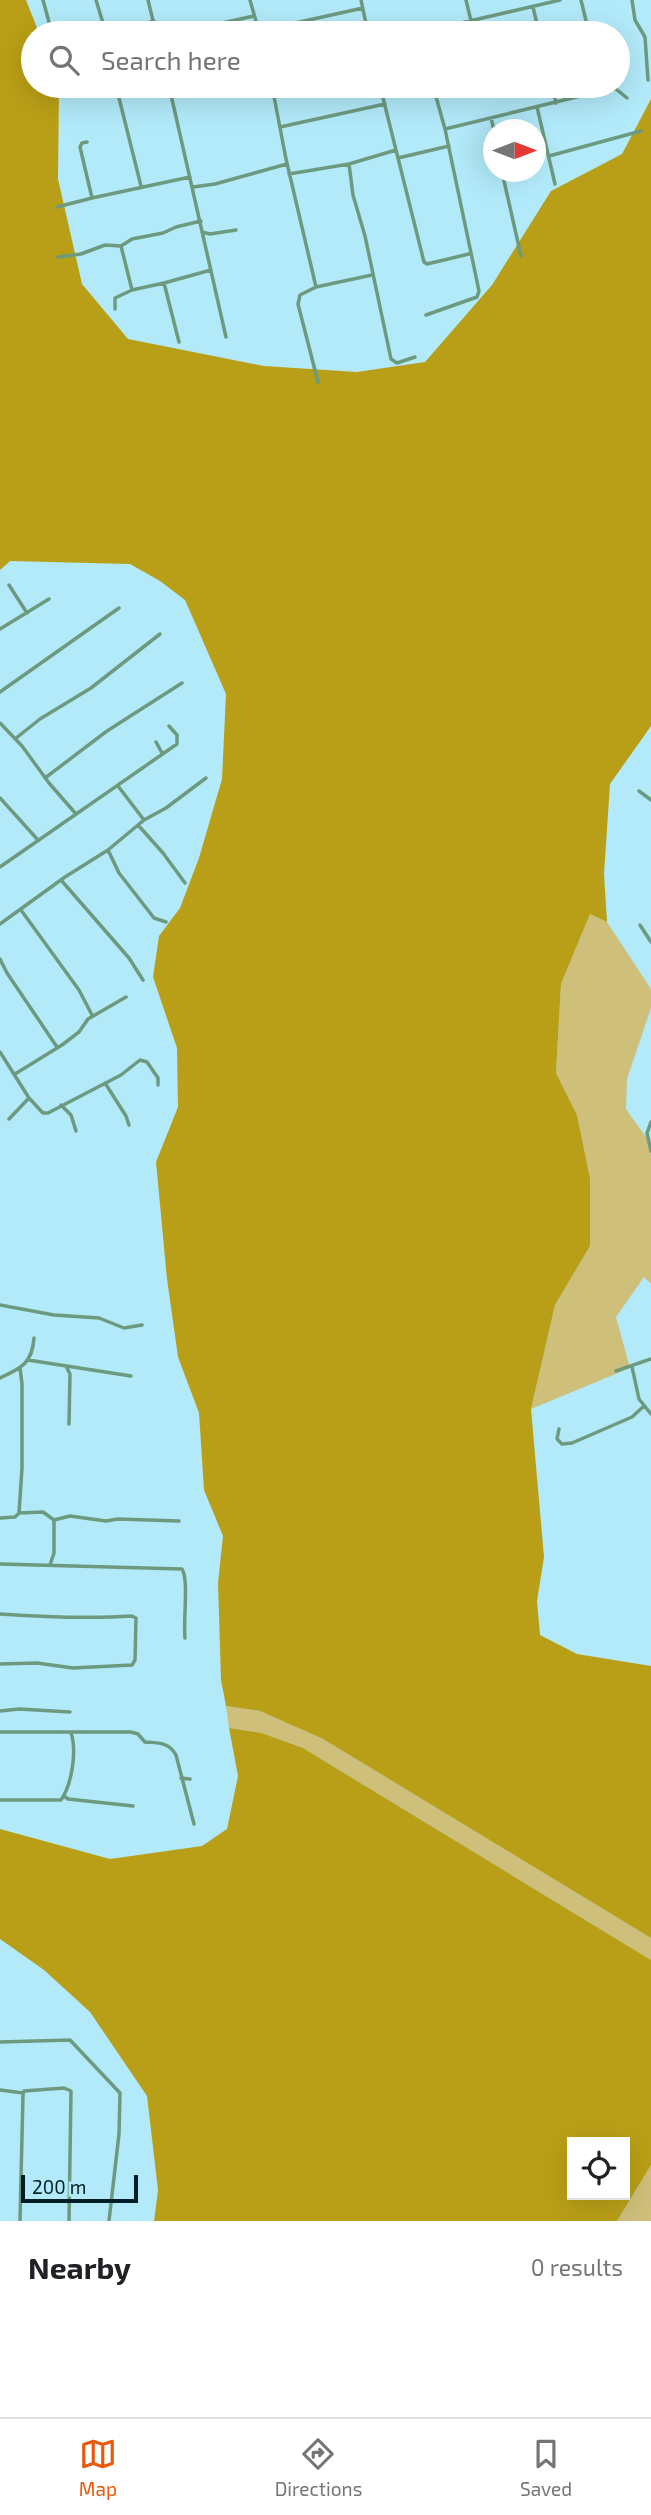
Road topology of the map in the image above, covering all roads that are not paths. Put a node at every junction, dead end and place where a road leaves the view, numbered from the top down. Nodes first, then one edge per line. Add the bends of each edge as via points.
1 (43, 0) edge
2 (96, 0) edge
3 (148, 0) edge
4 (250, 0) edge
5 (361, 0) edge
6 (466, 0) edge
7 (519, 0) edge
8 (561, 0) edge
9 (581, 0) edge
10 (632, 0) edge
11 (533, 6) junction
12 (363, 8) junction
13 (521, 8) junction
14 (254, 16) junction
15 (49, 21) edge
16 (102, 21) edge
17 (154, 21) edge
18 (231, 21) edge
19 (256, 21) edge
20 (307, 21) edge
21 (366, 21) edge
22 (471, 21) joint
23 (536, 21) edge
24 (587, 21) edge
25 (648, 80) dead end
26 (119, 98) edge
27 (172, 98) edge
28 (274, 98) edge
29 (383, 98) edge
30 (436, 98) edge
31 (555, 98) edge
32 (572, 98) edge
33 (556, 103) junction
34 (385, 104) junction
35 (537, 107) junction
36 (491, 118) joint
37 (280, 127) junction
38 (445, 129) junction
39 (641, 131) dead end
40 (87, 142) dead end
41 (449, 146) junction
42 (396, 150) junction
43 (549, 156) junction
44 (398, 158) junction
45 (287, 164) junction
46 (349, 164) junction
47 (289, 174) junction
48 (190, 177) junction
49 (504, 182) edge
50 (555, 184) dead end
51 (141, 186) junction
52 (193, 187) junction
53 (92, 198) junction
54 (57, 206) dead end
55 (201, 221) junction
56 (236, 230) dead end
57 (202, 232) junction
58 (121, 246) junction
59 (470, 254) junction
60 (521, 256) dead end
61 (58, 257) dead end
62 (211, 270) junction
63 (372, 275) junction
64 (164, 283) junction
65 (316, 287) junction
66 (132, 290) junction
67 (115, 309) dead end
68 (426, 315) dead end
69 (226, 337) dead end
70 (179, 342) dead end
71 (415, 357) dead end
72 (318, 382) dead end
73 (9, 585) dead end
74 (49, 599) dead end
75 (119, 608) dead end
76 (27, 613) junction
77 (0, 629) edge
78 (160, 634) dead end
79 (182, 684) dead end
80 (0, 692) edge
81 (0, 723) edge
82 (169, 726) dead end
83 (15, 739) junction
84 (156, 742) dead end
85 (162, 753) junction
86 (45, 778) junction
87 (206, 778) dead end
88 (118, 786) junction
89 (639, 791) dead end
90 (0, 798) edge
91 (651, 800) edge
92 (76, 814) junction
93 (144, 820) junction
94 (138, 825) junction
95 (38, 840) junction
96 (108, 850) junction
97 (0, 867) edge
98 (61, 880) junction
99 (185, 883) dead end
100 (21, 910) junction
101 (166, 922) dead end
102 (0, 924) edge
103 (640, 925) dead end
104 (651, 942) edge
105 (0, 959) edge
106 (143, 980) dead end
107 (126, 997) dead end
108 (93, 1016) junction
109 (57, 1047) junction
110 (0, 1052) edge
111 (5, 1060) junction
112 (0, 1064) edge
113 (15, 1074) junction
114 (105, 1083) junction
115 (158, 1085) dead end
116 (29, 1098) junction
117 (61, 1105) junction
118 (9, 1119) dead end
119 (651, 1122) edge
120 (129, 1125) dead end
121 (76, 1131) dead end
122 (651, 1151) edge
123 (0, 1305) edge
124 (142, 1325) dead end
125 (34, 1338) dead end
126 (651, 1359) edge
127 (28, 1360) junction
128 (65, 1364) junction
129 (632, 1367) junction
130 (18, 1371) junction
131 (616, 1371) dead end
132 (131, 1376) dead end
133 (0, 1378) edge
134 (643, 1406) junction
135 (651, 1414) edge
136 (69, 1424) dead end
137 (559, 1429) dead end
138 (19, 1513) junction
139 (0, 1518) edge
140 (54, 1520) junction
141 (180, 1521) dead end
142 (0, 1564) edge
143 (50, 1565) junction
144 (0, 1614) edge
145 (185, 1637) dead end
146 (0, 1664) edge
147 (0, 1711) edge
148 (70, 1712) dead end
149 (0, 1732) edge
150 (71, 1733) junction
151 (181, 1777) junction
152 (190, 1779) dead end
153 (64, 1796) junction
154 (0, 1800) edge
155 (133, 1806) dead end
156 (194, 1824) dead end
157 (0, 2042) edge
158 (0, 2090) edge
159 (23, 2093) junction
160 (20, 2221) edge
161 (69, 2221) edge
162 (109, 2221) edge

1 - 15 street
2 - 16 street
3 - 17 street
4 - 14 street
5 - 12 street
6 - 22 street
7 - 13 street
8 - 11 street
9 - 24 street
10 - 25 street via 635,20 645,37
11 - 13 street
11 - 23 street
12 - 20 street
12 - 21 street
13 - 22 street
14 - 18 street
14 - 19 street
26 - 51 street
27 - 48 street
28 - 37 street
29 - 34 street
30 - 38 street
31 - 33 street
32 - 33 street
33 - 35 street
34 - 37 street
34 - 42 street
35 - 36 street
35 - 43 street
36 - 38 street
37 - 45 street
38 - 41 street
39 - 43 street
40 - 53 street via 80,147
41 - 44 street
41 - 59 street
42 - 44 street
42 - 46 street
43 - 50 street
44 - 59 street via 424,262
45 - 47 street
45 - 52 street
46 - 47 street
46 - 63 street
47 - 65 street
48 - 51 street
48 - 52 street
49 - 60 street
51 - 53 street
52 - 55 street
53 - 54 street
55 - 57 street
55 - 58 street
56 - 57 street
57 - 62 street
58 - 61 street via 105,245
58 - 66 street
59 - 68 street via 480,291 477,297
62 - 64 street
62 - 69 street
63 - 65 street
63 - 71 street via 391,359 397,363
64 - 66 street
64 - 70 street
65 - 72 street via 300,295 298,303
66 - 67 street via 115,298
73 - 76 street
74 - 76 street
75 - 80 street
76 - 77 street
78 - 83 street
79 - 86 street via 107,731
81 - 83 street
82 - 85 street via 179,741
83 - 86 street
84 - 85 street
85 - 88 street
86 - 92 street
87 - 93 street
88 - 92 street
88 - 93 street
89 - 91 street
90 - 95 street
92 - 95 street
93 - 94 street
94 - 96 street
94 - 99 street
95 - 97 street
96 - 98 street
96 - 101 street via 119,873 154,918
98 - 100 street
98 - 106 street
100 - 102 street
100 - 108 street
103 - 104 street
105 - 109 street
107 - 108 street
108 - 109 street
109 - 113 street
110 - 111 street
111 - 112 street
111 - 113 street
113 - 116 street
114 - 115 street via 143,1060
114 - 117 street
114 - 120 street
116 - 117 street via 43,1113
116 - 118 street
117 - 121 street via 71,1115
119 - 122 street via 647,1133
123 - 124 street via 99,1318 124,1328
125 - 127 street
126 - 129 street
127 - 128 street
127 - 130 street
128 - 132 street
128 - 136 street via 70,1374
129 - 131 street
129 - 134 street
130 - 133 street
130 - 138 street via 22,1384
134 - 135 street
134 - 137 street via 632,1417 566,1444 557,1439
138 - 139 street
138 - 140 street via 43,1512
140 - 141 street via 70,1516
140 - 143 street
142 - 143 street
143 - 145 street via 181,1569 186,1579
144 - 146 street via 136,1618 132,1665
147 - 148 street
149 - 150 street
150 - 151 street via 131,1732 145,1742 164,1744 173,1749
150 - 153 street via 73,1754
151 - 152 street
151 - 156 street
153 - 154 street via 58,1801
153 - 155 street
157 - 162 street via 70,2040 118,2088 119,2134
158 - 159 street
159 - 160 street
159 - 161 street via 71,2091

